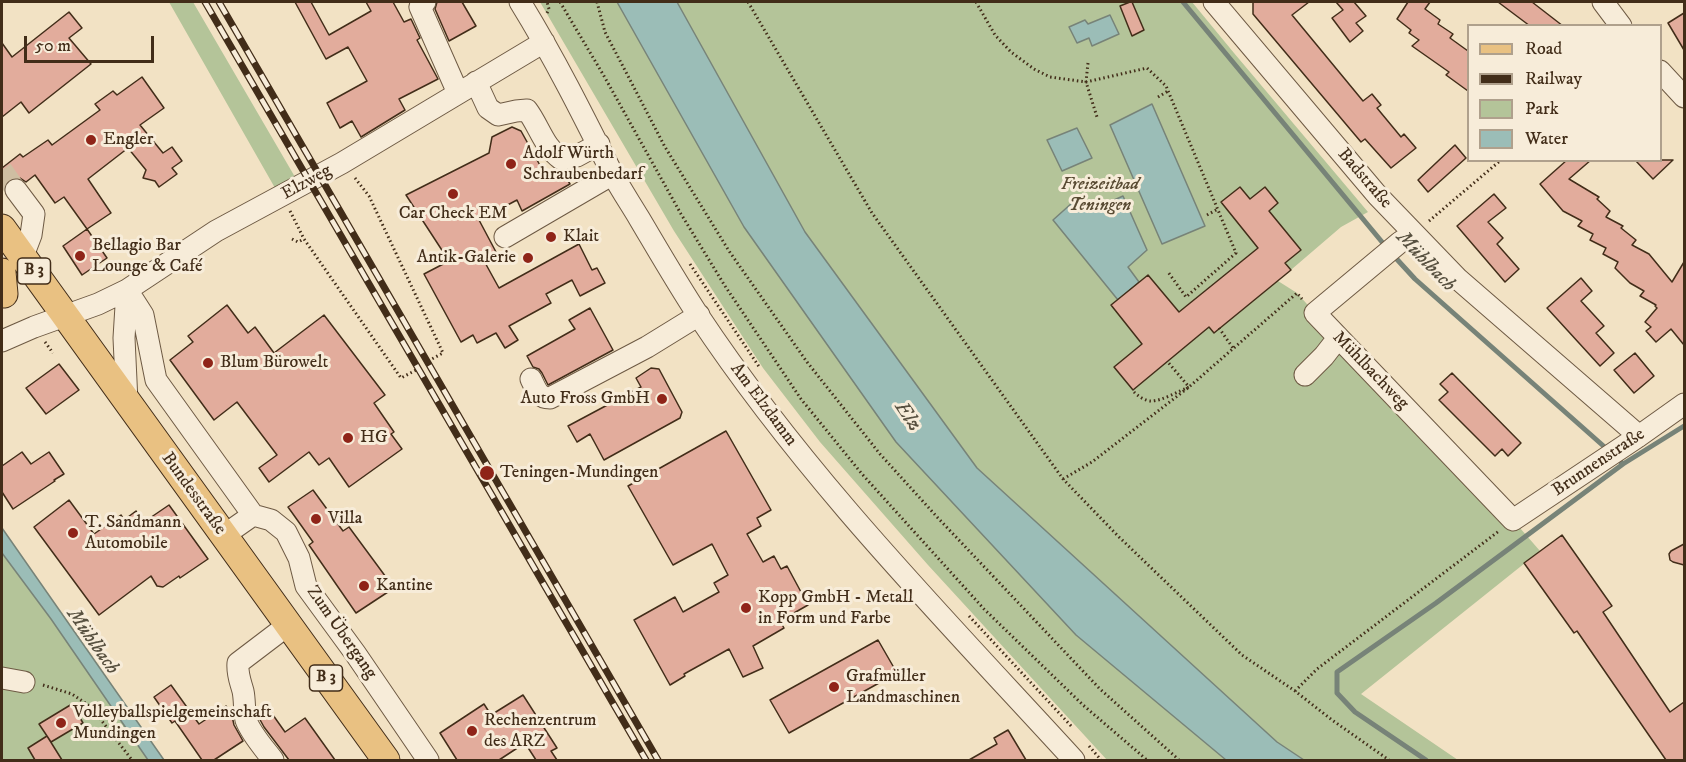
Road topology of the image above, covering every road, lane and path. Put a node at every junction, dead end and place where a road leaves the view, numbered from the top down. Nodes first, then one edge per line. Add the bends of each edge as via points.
1 (425, 2) edge
2 (520, 2) edge
3 (560, 2) edge
4 (597, 2) edge
5 (748, 2) edge
6 (976, 2) edge
7 (1214, 2) edge
8 (1603, 2) edge
9 (543, 8) dead end
10 (547, 14) dead end
11 (1620, 24) edge
12 (544, 42) junction
13 (1088, 63) dead end
14 (1662, 73) edge
15 (1086, 82) junction
16 (467, 87) junction
17 (1168, 91) junction
18 (1158, 97) dead end
19 (1684, 97) edge
20 (1097, 117) dead end
21 (599, 144) junction
22 (1499, 162) edge
23 (342, 163) junction
24 (613, 174) junction
25 (16, 189) tunnel mouth
26 (283, 196) junction
27 (1218, 209) junction
28 (1207, 215) dead end
29 (2, 228) edge
30 (505, 237) dead end
31 (1406, 238) junction
32 (292, 239) dead end
33 (304, 239) junction
34 (23, 256) junction
35 (689, 261) dead end
36 (1168, 272) dead end
37 (127, 290) junction
38 (1315, 313) junction
39 (699, 315) junction
40 (66, 316) junction
41 (1219, 328) dead end
42 (1338, 338) junction
43 (2, 341) edge
44 (1233, 348) junction
45 (430, 360) dead end
46 (1167, 361) dead end
47 (416, 370) dead end
48 (762, 371) dead end
49 (1305, 375) dead end
50 (531, 379) dead end
51 (1189, 387) junction
52 (1134, 392) dead end
53 (127, 402) junction
54 (1684, 404) edge
55 (1630, 442) junction
56 (1063, 479) junction
57 (253, 515) junction
58 (1513, 520) junction
59 (223, 536) junction
60 (964, 610) dead end
61 (288, 625) junction
62 (2, 678) edge
63 (24, 682) joint
64 (1295, 691) junction
65 (1080, 736) dead end
66 (1081, 752) edge
67 (132, 760) edge
68 (273, 760) edge
69 (386, 760) edge
70 (428, 760) edge
71 (1101, 760) edge
72 (1148, 760) edge
73 (1179, 760) edge
74 (1389, 760) edge

1 - 16 street via 420,7
2 - 12 street, Am Elzdamm
3 - 72 path via 724,286 801,399 862,474 984,609 1083,705
4 - 73 path via 605,32 665,147 729,251 807,362 880,454 938,518 1099,688
5 - 56 path via 872,213
6 - 15 path via 995,36 1034,69 1050,77
7 - 31 street, Badstraße via 1378,196
8 - 11 street
9 - 10 path
12 - 16 street, Elzweg
12 - 21 street, Am Elzdamm
13 - 15 path
14 - 19 street
15 - 17 path via 1147,68
15 - 20 path
16 - 21 street via 498,115 527,110 550,152 561,159 577,156
16 - 23 street, Elzweg
17 - 18 path
17 - 27 path
21 - 24 street, Am Elzdamm
22 - 31 path
23 - 26 street, Elzweg
23 - 45 path via 369,196 443,353
24 - 30 street
24 - 39 street, Am Elzdamm
25 - 34 street via 34,214
26 - 33 path
26 - 37 street, Elzweg via 216,231
27 - 28 path
27 - 36 path via 1236,253 1186,297
29 - 34 main road, Bundesstraße / B 3
31 - 38 street
31 - 55 street, Badstraße via 1458,279
32 - 33 path
33 - 47 path via 401,378
34 - 40 main road, Bundesstraße / B 3
35 - 48 path
37 - 40 street, Elzweg
37 - 53 street
37 - 57 street via 143,315 156,380
38 - 42 street, Mühlbachweg
38 - 44 path via 1297,293
39 - 50 street via 550,398 539,394
39 - 66 street, Am Elzdamm via 788,440 845,510 901,573
40 - 43 street, Elzweg
40 - 53 main road, Bundesstraße / B 3
41 - 44 path
42 - 49 street
42 - 58 street, Mühlbachweg
44 - 51 path
46 - 51 path
51 - 52 path via 1151,401
51 - 56 path via 1092,462
53 - 59 main road, Bundesstraße / B 3
54 - 55 street, Brunnenstraße
55 - 58 street, Brunnenstraße
56 - 64 path via 1242,655
57 - 59 street
57 - 70 street, Zum Übergang via 271,520 286,532 306,586
58 - 64 path via 1317,669
59 - 61 main road, Bundesstraße / B 3
60 - 65 path
61 - 68 street via 238,663 246,719
61 - 69 main road, Bundesstraße / B 3
62 - 63 street
63 - 67 path via 72,694 91,706
64 - 74 path
66 - 71 path

